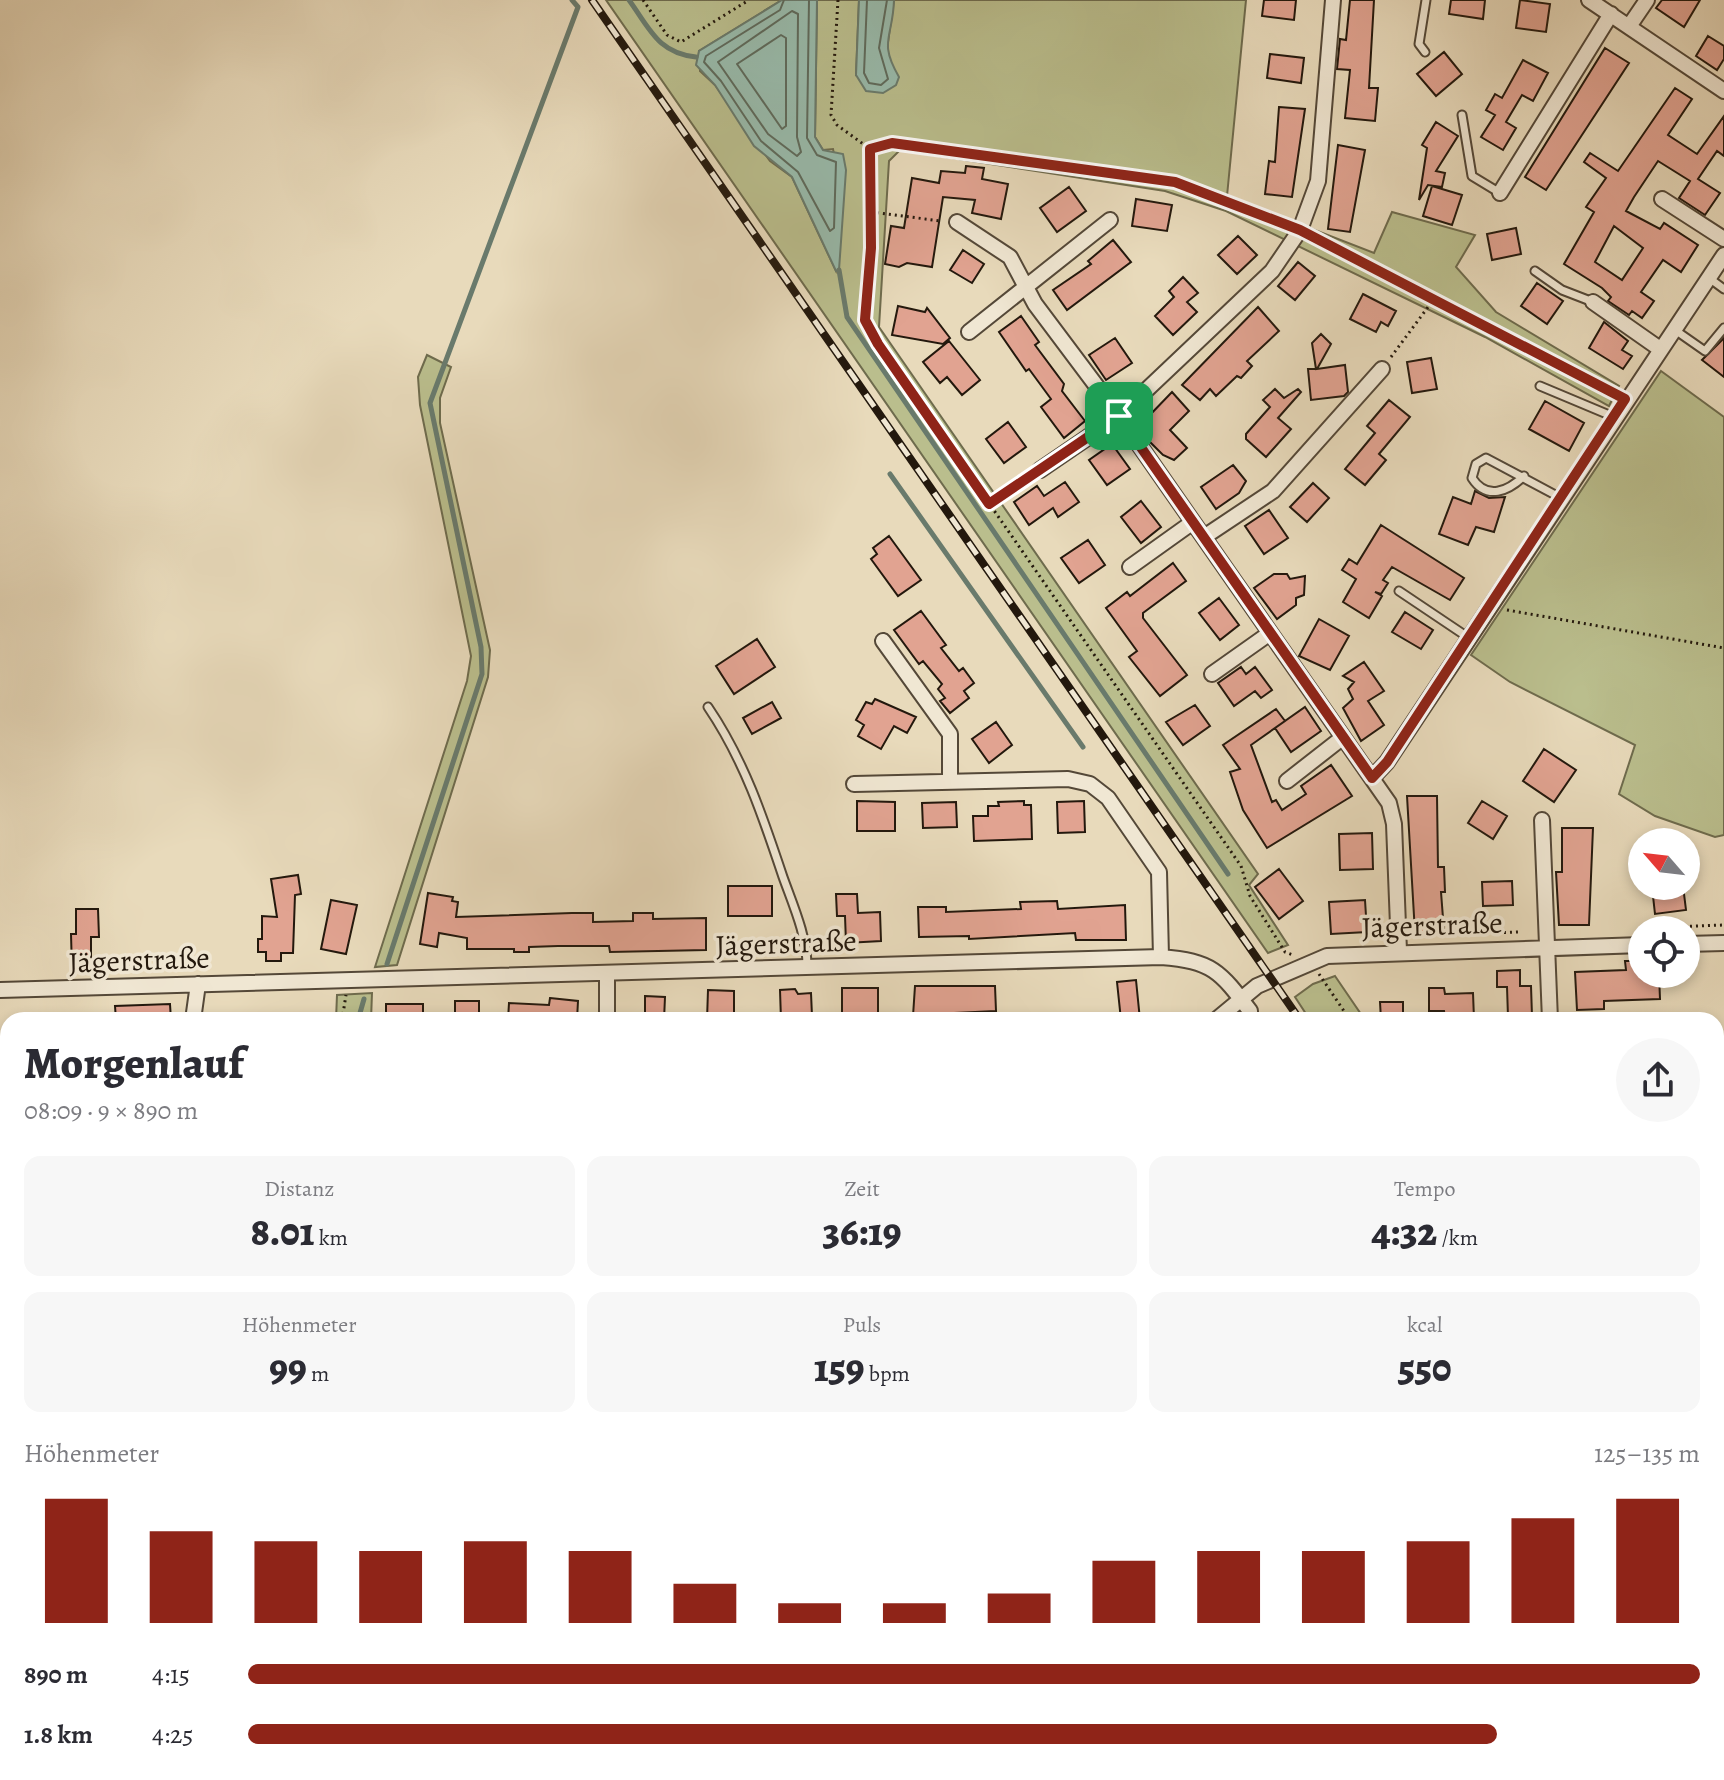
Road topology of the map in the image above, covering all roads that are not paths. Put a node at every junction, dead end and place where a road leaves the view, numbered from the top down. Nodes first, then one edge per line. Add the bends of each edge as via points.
1 (1333, 0) edge
2 (1426, 0) edge
3 (1589, 0) edge
4 (1647, 0) edge
5 (1611, 14) junction
6 (1630, 25) junction
7 (1425, 52) dead end
8 (1724, 91) edge
9 (1462, 115) dead end
10 (1500, 193) joint
11 (1662, 199) dead end
12 (1110, 220) dead end
13 (957, 222) road end
14 (1724, 239) edge
15 (1724, 255) edge
16 (1535, 271) dead end
17 (1709, 278) junction
18 (1027, 286) junction
19 (1724, 289) edge
20 (1593, 302) joint
21 (1724, 328) edge
22 (1675, 330) junction
23 (969, 332) dead end
24 (1660, 349) junction
25 (1382, 369) road end
26 (1540, 386) dead end
27 (1119, 416) junction
28 (1614, 417) junction
29 (1040, 470) road end
30 (1524, 476) junction
31 (1561, 498) junction
32 (1193, 522) junction
33 (1204, 537) junction
34 (1130, 567) dead end
35 (1399, 591) dead end
36 (1270, 633) junction
37 (1469, 638) junction
38 (883, 641) dead end
39 (1212, 674) dead end
40 (708, 707) dead end
41 (1342, 738) junction
42 (1372, 778) junction
43 (1287, 781) dead end
44 (950, 782) junction
45 (854, 784) dead end
46 (1542, 820) dead end
47 (1548, 939) junction
48 (1724, 943) edge
49 (1628, 944) edge
50 (1700, 944) edge
51 (1399, 951) junction
52 (1161, 957) junction
53 (807, 968) junction
54 (607, 974) junction
55 (198, 984) junction
56 (0, 990) edge
57 (1240, 998) junction
58 (194, 1012) edge
59 (607, 1012) edge
60 (1225, 1012) edge
61 (1250, 1012) edge
62 (1550, 1012) edge

1 - 27 street via 1318,181 1300,230 1272,271
2 - 7 lane via 1419,44
3 - 5 street
4 - 6 street
5 - 6 street
5 - 10 street
6 - 8 street
9 - 10 lane via 1472,176
11 - 14 street
12 - 18 street
13 - 18 street via 1010,257
15 - 17 street
16 - 20 lane via 1562,290
17 - 19 lane
17 - 22 street
18 - 23 street
18 - 27 street
20 - 24 street
21 - 22 lane via 1705,351
22 - 24 street
24 - 28 street
25 - 33 street via 1273,491
26 - 28 lane
27 - 29 street
27 - 32 street
28 - 31 street
30 - 30 lane via 1486,458 1476,464 1472,478 1494,493 1508,490
30 - 31 lane
31 - 37 street
32 - 33 street
32 - 34 street
33 - 36 street
35 - 37 lane
36 - 39 street
36 - 41 street
37 - 42 street
38 - 44 street via 950,734
40 - 53 lane via 753,788 807,951
41 - 42 street
41 - 43 street
42 - 51 street via 1389,803 1394,824
44 - 45 street
44 - 52 street via 1068,779 1090,784 1108,798 1159,872
46 - 47 street, Jägerstraße
47 - 49 street, Jägerstraße
47 - 51 street, Jägerstraße
47 - 62 street
48 - 50 street
51 - 57 street, Jägerstraße via 1315,959
52 - 53 street, Jägerstraße
52 - 57 street, Jägerstraße via 1196,960 1213,969
53 - 54 street, Jägerstraße
54 - 55 street, Jägerstraße
54 - 59 street
55 - 56 street, Jägerstraße
55 - 58 street
57 - 60 street
57 - 61 street

